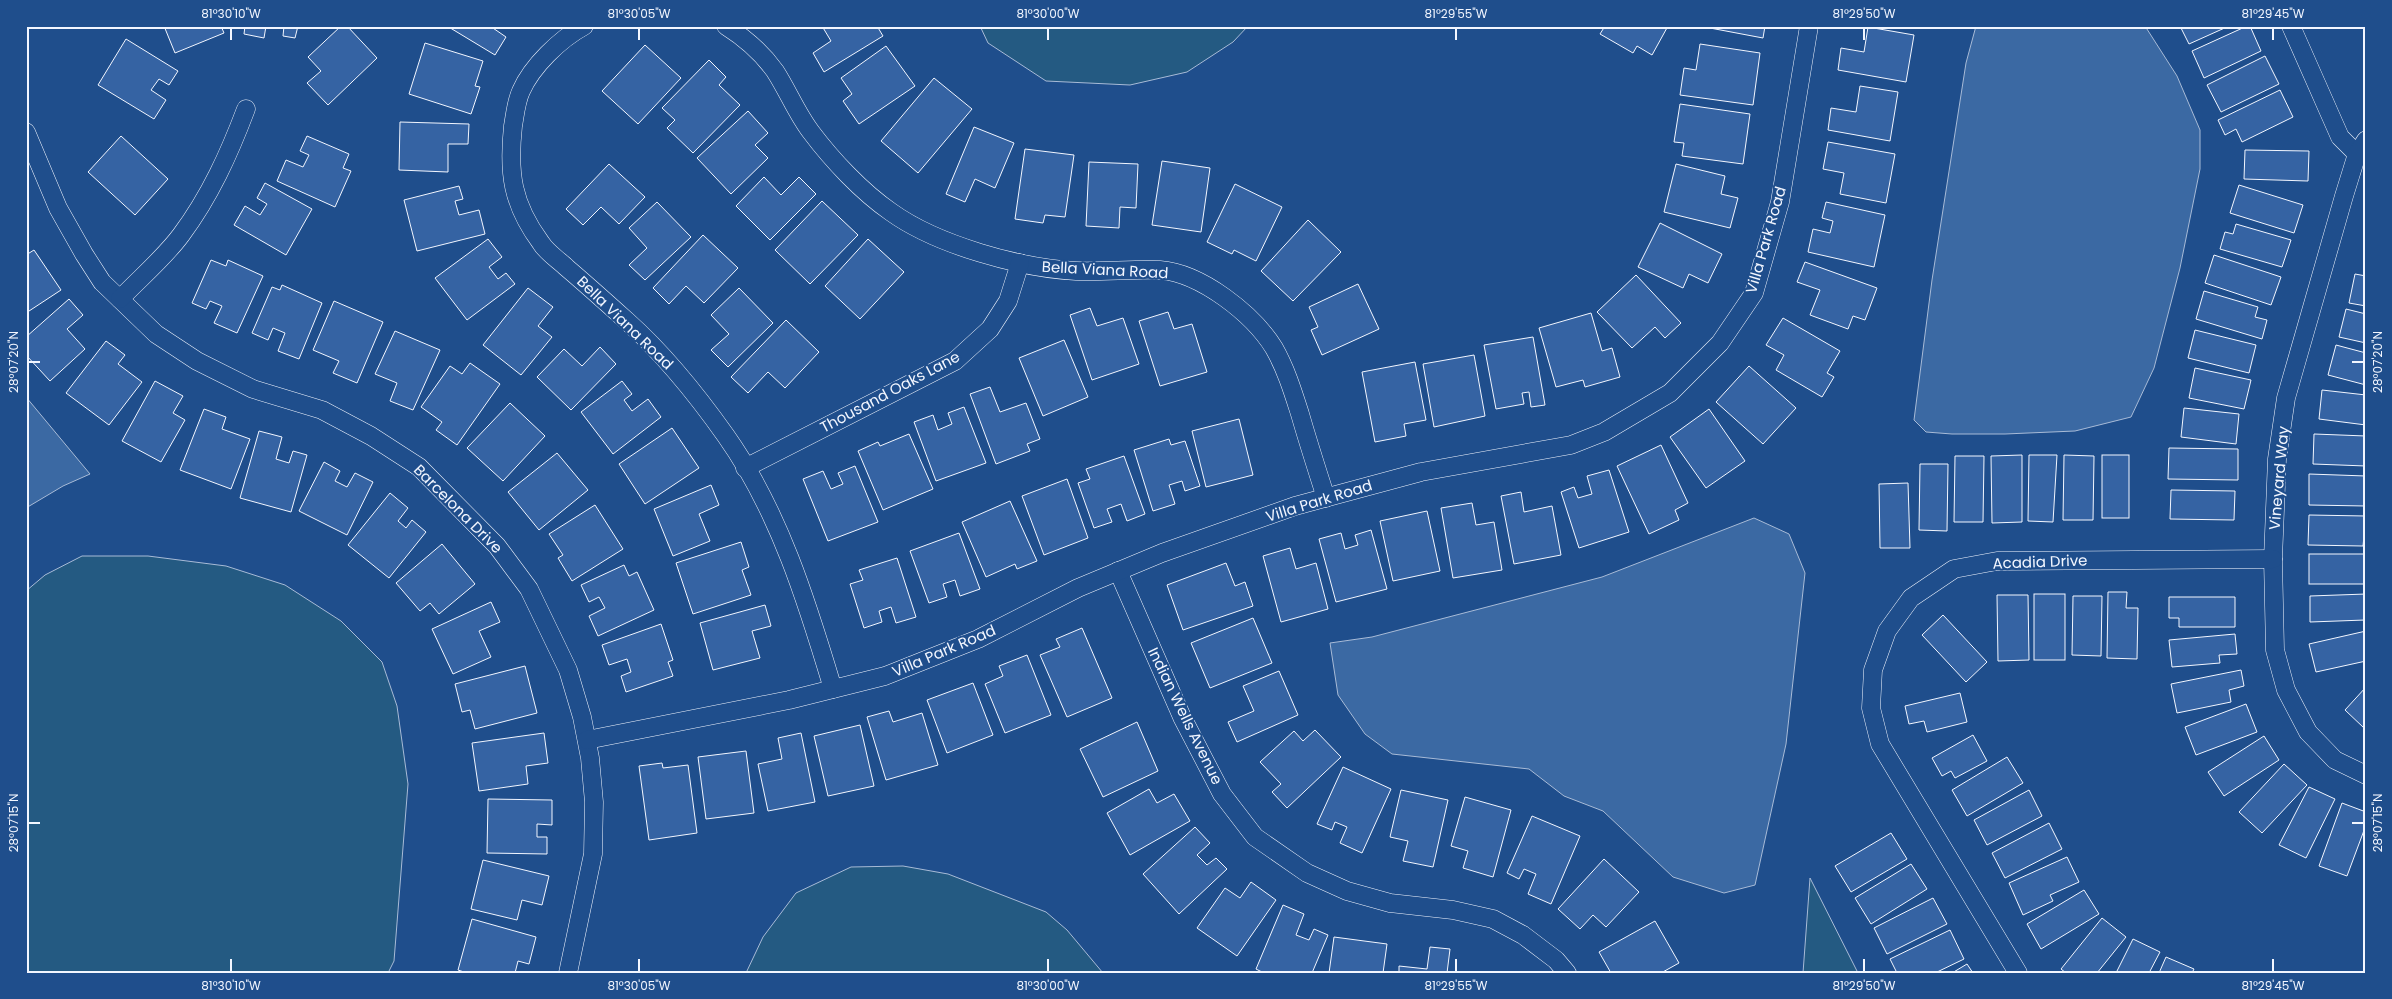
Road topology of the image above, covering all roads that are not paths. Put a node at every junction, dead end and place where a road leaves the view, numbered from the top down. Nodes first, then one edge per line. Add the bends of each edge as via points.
1 (584, 26) edge
2 (726, 26) edge
3 (1809, 26) edge
4 (2291, 26) edge
5 (246, 109) dead end
6 (26, 132) edge
7 (2362, 147) edge
8 (1020, 263) junction
9 (120, 299) junction
10 (745, 468) junction
11 (1326, 498) junction
12 (2273, 559) junction
13 (1118, 571) junction
14 (834, 689) junction
15 (587, 740) junction
16 (2366, 776) edge
17 (568, 973) edge
18 (1567, 973) edge
19 (2018, 973) edge

1 - 10 street, Bella Viana Road via 573,32 539,65 520,92 510,157 512,185 525,218 542,245 629,323 681,378 727,437
2 - 8 street, Bella Viana Road via 746,39 774,69 810,131 848,174 891,212 982,254
3 - 11 street, Villa Park Road via 1780,202 1754,293 1720,343 1670,393 1604,432 1570,445 1421,472
4 - 7 street, Vineyard Way via 2340,137
5 - 9 street via 226,161 201,206 180,236
6 - 9 street, Barcelona Drive via 58,208 102,282
7 - 12 street, Vineyard Way via 2286,398 2277,459
8 - 10 street, Thousand Oaks Lane via 1008,301 990,329 956,361
8 - 11 street, Bella Viana Road via 1077,271 1162,270 1194,279 1225,297 1273,347 1288,378
9 - 15 street, Barcelona Drive via 156,334 197,361 253,389 322,410 419,467 497,546 529,589 568,670
10 - 14 street, Bella Viana Road via 763,499 803,588
11 - 13 street, Villa Park Road
12 - 16 street, Vineyard Way via 2275,650 2286,690 2308,732 2335,760
12 - 19 street, Acadia Drive via 1997,561 1954,569 1911,598 1887,631 1873,670 1871,708 1880,744
13 - 14 street, Villa Park Road via 978,639 885,676
13 - 18 street, Indian Wells Avenue via 1182,717 1222,794 1255,837 1306,873 1347,891 1390,903 1453,910 1493,919 1556,960
14 - 15 street, Villa Park Road
15 - 17 street, Barcelona Drive via 594,802 593,854

